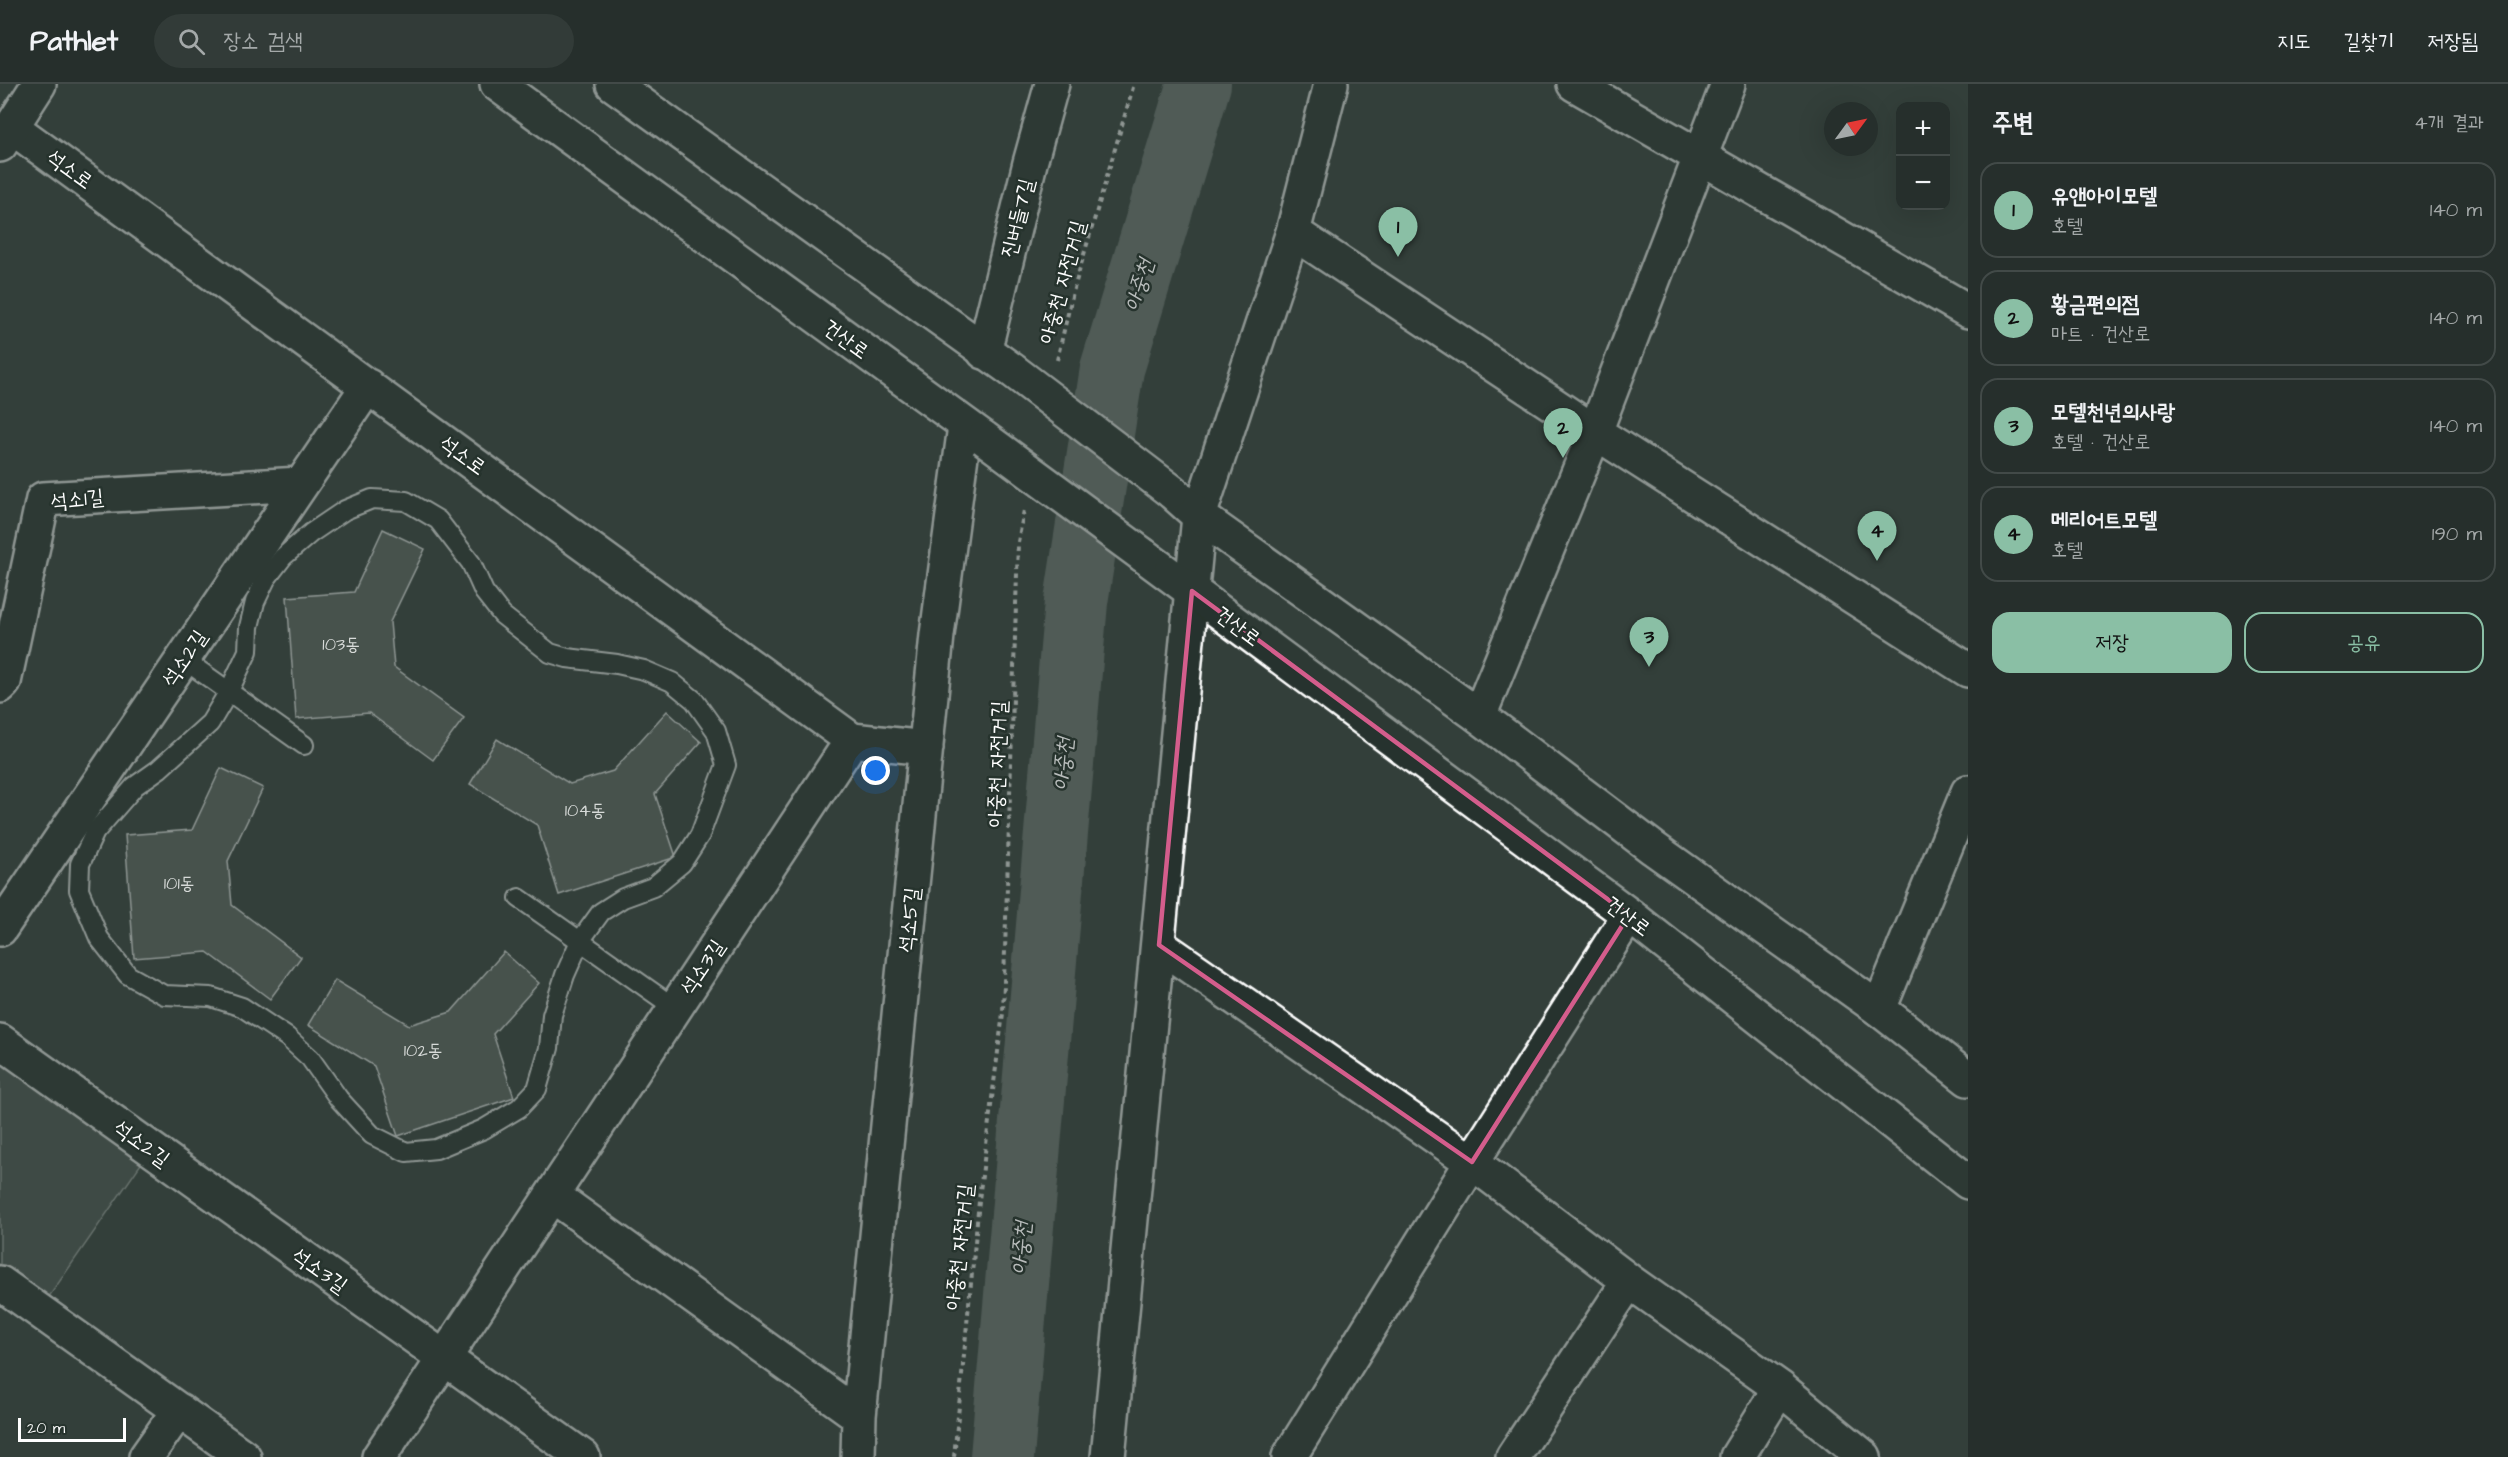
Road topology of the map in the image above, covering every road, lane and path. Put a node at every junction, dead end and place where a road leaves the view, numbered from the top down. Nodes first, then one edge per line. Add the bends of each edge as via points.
1 (39, 84) edge
2 (497, 84) edge
3 (612, 84) edge
4 (1052, 84) edge
5 (1134, 84) edge
6 (1331, 84) edge
7 (1574, 84) edge
8 (1728, 84) edge
9 (6, 137) edge
10 (1700, 157) junction
11 (1293, 232) junction
12 (1968, 311) edge
13 (984, 352) junction
14 (1054, 371) dead end
15 (368, 386) junction
16 (974, 432) junction
17 (1595, 432) junction
18 (302, 484) junction
19 (1025, 507) dead end
20 (1199, 516) junction
21 (1192, 591) junction
22 (183, 659) junction
23 (1968, 670) edge
24 (0, 686) edge
25 (229, 691) junction
26 (1479, 717) junction
27 (852, 740) junction
28 (304, 745) dead end
29 (926, 748) junction
30 (1968, 792) edge
31 (519, 898) dead end
32 (1629, 915) junction
33 (0, 929) edge
34 (580, 940) junction
35 (1159, 945) junction
36 (675, 1008) junction
37 (1878, 1009) junction
38 (0, 1041) edge
39 (1968, 1079) edge
40 (1472, 1162) junction
41 (197, 1182) joint
42 (1968, 1182) edge
43 (552, 1195) junction
44 (1629, 1281) junction
45 (4, 1295) edge
46 (444, 1358) junction
47 (1780, 1388) junction
48 (179, 1410) junction
49 (859, 1416) junction
50 (146, 1457) edge
51 (244, 1457) edge
52 (379, 1457) edge
53 (583, 1457) edge
54 (858, 1457) edge
55 (954, 1457) edge
56 (1108, 1457) edge
57 (1289, 1457) edge
58 (1513, 1457) edge
59 (1737, 1457) edge
60 (1864, 1457) edge

1 - 9 street, 석소로
2 - 16 street, 건산로
3 - 13 street
4 - 13 street, 진버들7길
5 - 14 path, 아중천 자전거길
6 - 11 street
7 - 10 street
8 - 10 street
9 - 15 street, 석소로
10 - 12 street
10 - 17 street
11 - 17 street
11 - 20 street
13 - 20 street, bridge
15 - 18 street, 석소2길
15 - 27 street, 석소로
16 - 21 street, 건산로, bridge
16 - 29 street, 석소5길 via 937,635
17 - 23 street
17 - 26 street
18 - 22 street, 석소2길
18 - 24 street, 석소1길 via 43,499 4,682
19 - 55 path, 아중천 자전거길 via 1018,542 1004,1013 980,1191
20 - 21 street
20 - 26 street
21 - 32 street, 건산로
21 - 35 street
22 - 25 lane
22 - 33 street, 석소2길
25 - 28 lane
25 - 34 lane via 248,651 255,602 266,579 283,557 311,533 345,510 372,499 406,501 438,520 471,563 484,592 502,615 549,653 644,670 672,682 694,700 716,731 726,765 700,836 682,863 652,887 601,912
25 - 34 lane via 210,723 115,807 95,832 80,864 79,890 99,938 128,975 164,995 211,997 242,1007 310,1058 339,1099 372,1135 405,1152 436,1149 484,1129 519,1108 537,1089 549,1048 552,1015
26 - 37 street
27 - 29 street
27 - 36 street, 석소3길
29 - 49 street, 석소5길
30 - 37 street
31 - 34 lane
32 - 40 street
32 - 42 street, 건산로
34 - 36 lane
35 - 40 street
35 - 56 street
36 - 43 street, 석소3길
37 - 39 street
38 - 41 street, 석소2길
40 - 44 street
40 - 57 street
41 - 46 street, 석소3길
43 - 46 street, 석소3길
43 - 49 street
44 - 47 street
44 - 58 street
45 - 48 street via 79,1340
46 - 52 street, 석소3길
46 - 53 street, 석소3길
47 - 59 street
47 - 60 street
48 - 50 street
48 - 51 street
49 - 54 street, 석소5길

